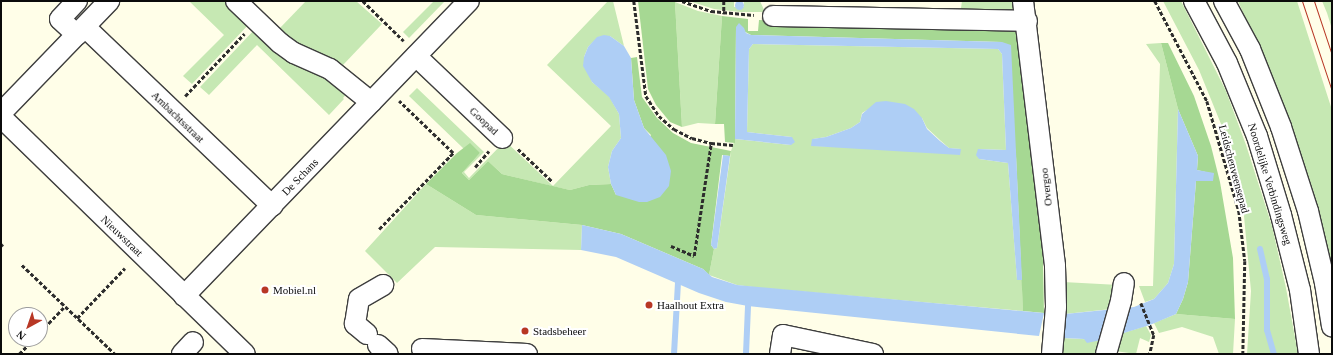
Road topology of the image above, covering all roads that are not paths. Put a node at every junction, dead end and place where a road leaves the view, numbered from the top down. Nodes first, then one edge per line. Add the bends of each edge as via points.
1 (109, 1) edge
2 (236, 1) edge
3 (469, 1) edge
4 (1023, 1) edge
5 (1194, 1) edge
6 (1224, 1) edge
7 (71, 3) edge
8 (785, 11) edge
9 (1027, 21) junction
10 (81, 31) junction
11 (416, 56) junction
12 (371, 102) junction
13 (1, 113) edge
14 (1, 117) edge
15 (502, 138) road end
16 (272, 206) junction
17 (383, 285) dead end
18 (1128, 294) road end
19 (184, 296) junction
20 (1332, 326) edge
21 (377, 344) edge
22 (1108, 349) edge
23 (245, 354) edge
24 (427, 354) edge
25 (527, 354) edge
26 (780, 354) edge
27 (873, 354) edge
28 (1052, 354) edge
29 (1309, 354) edge

1 - 10 street
2 - 12 street via 280,43 294,53 330,69
3 - 11 street, De Schans
4 - 9 street, Overgoo
5 - 29 street, Noordelijke Verbindingsweg via 1227,63 1257,136 1300,290
6 - 20 street via 1250,49 1281,126 1308,211
7 - 10 street, Ambachtsstraat via 60,19
8 - 9 street
9 - 28 street, Overgoo via 1055,266 1056,307
10 - 13 street
10 - 16 street, Ambachtsstraat via 171,110
11 - 12 street, De Schans
11 - 15 street, Goopad
12 - 16 street, De Schans
14 - 19 street, Nieuwstraat
16 - 19 street, De Schans
17 - 21 street via 359,299 355,324
18 - 22 street
19 - 23 street, Nieuwstraat
24 - 25 street via 422,349
26 - 27 street via 783,335

